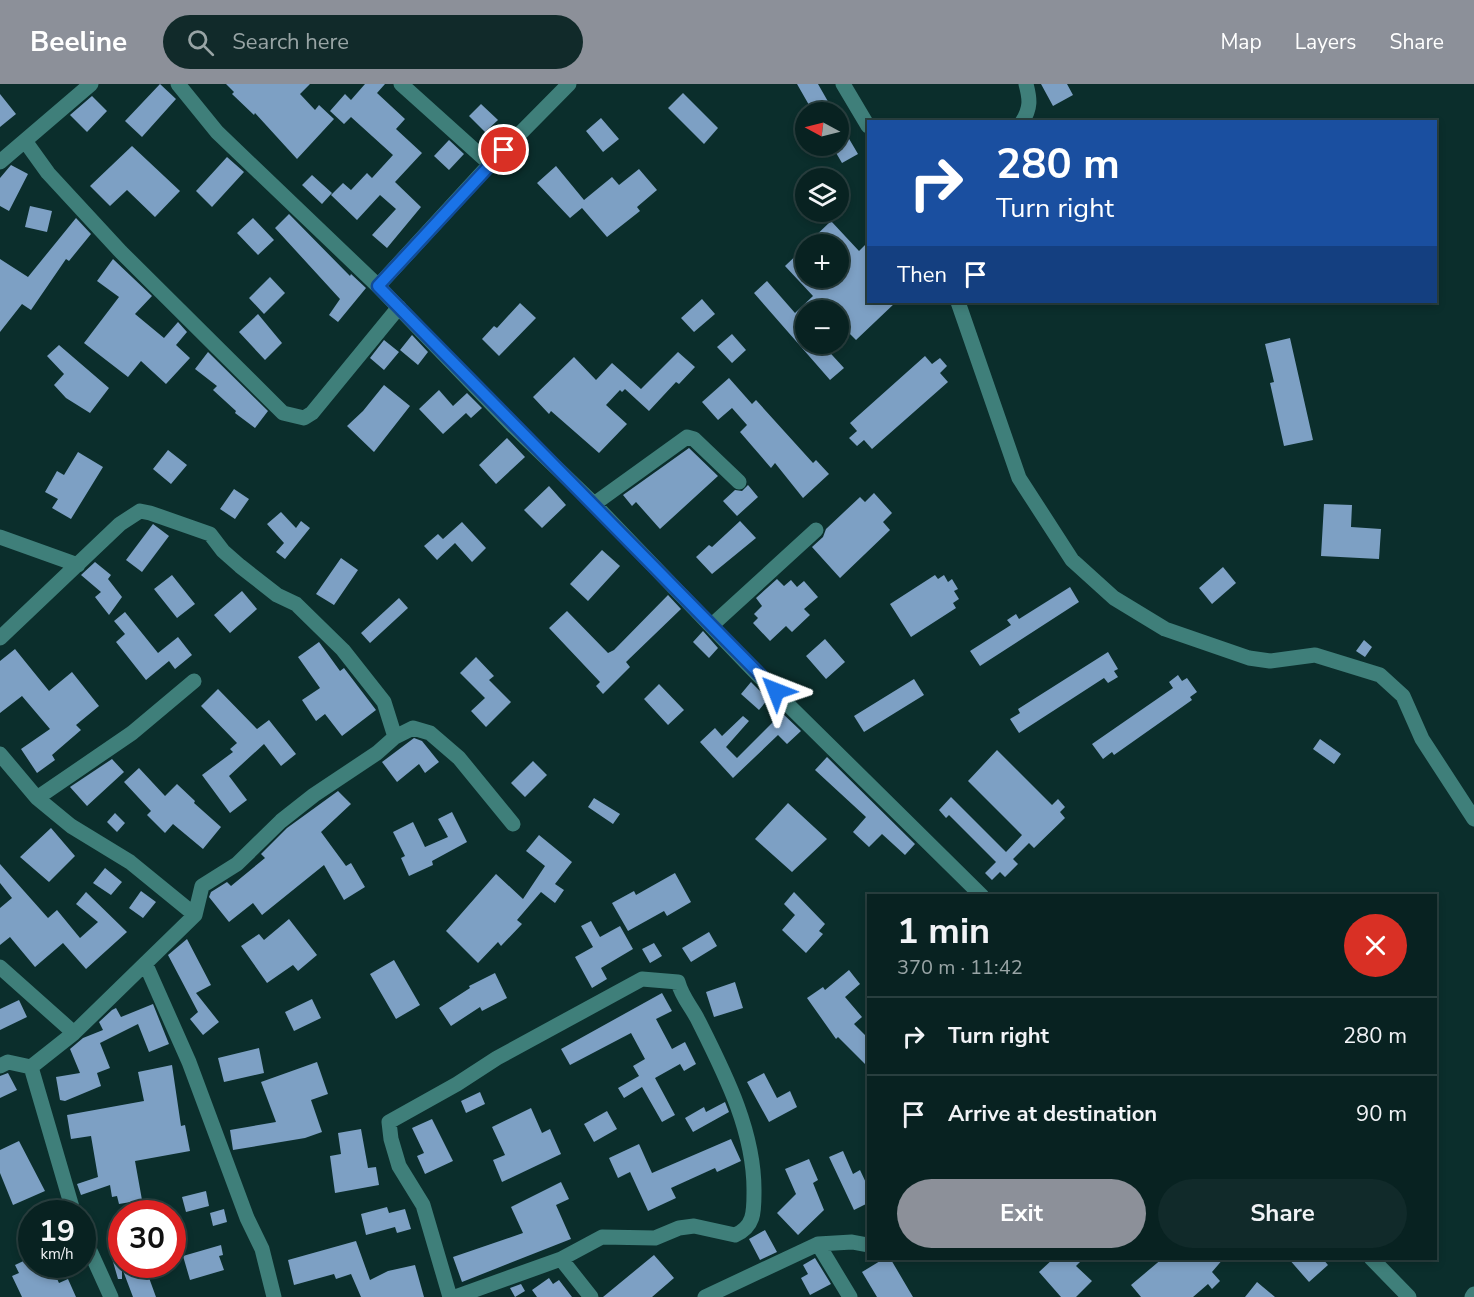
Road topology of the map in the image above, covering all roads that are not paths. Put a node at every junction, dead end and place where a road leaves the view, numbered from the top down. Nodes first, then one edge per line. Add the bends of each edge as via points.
1 (91, 84) edge
2 (178, 84) edge
3 (401, 84) edge
4 (569, 84) edge
5 (843, 84) edge
6 (1026, 84) edge
7 (1023, 120) edge
8 (867, 124) edge
9 (25, 141) junction
10 (0, 162) edge
11 (490, 164) junction
12 (378, 286) junction
13 (958, 303) edge
14 (399, 307) junction
15 (739, 482) dead end
16 (594, 504) junction
17 (816, 530) dead end
18 (0, 537) edge
19 (78, 565) junction
20 (711, 626) junction
21 (0, 638) edge
22 (194, 681) dead end
23 (395, 737) junction
24 (0, 754) edge
25 (37, 798) junction
26 (1474, 819) edge
27 (513, 824) dead end
28 (980, 894) edge
29 (195, 915) junction
30 (146, 964) junction
31 (0, 968) edge
32 (74, 1033) junction
33 (0, 1066) edge
34 (31, 1067) junction
35 (70, 1200) edge
36 (818, 1244) junction
37 (867, 1245) edge
38 (561, 1259) junction
39 (1373, 1260) edge
40 (96, 1264) edge
41 (111, 1297) edge
42 (274, 1297) edge
43 (450, 1297) edge
44 (455, 1297) edge
45 (591, 1297) edge
46 (705, 1297) edge
47 (850, 1297) edge
48 (1410, 1297) edge

1 - 9 street
2 - 12 street via 217,132
3 - 11 street
4 - 11 street
5 - 8 street
6 - 7 street via 1030,100
9 - 10 street
9 - 14 street via 121,252 283,413 304,417 312,413
11 - 12 street
12 - 14 street
13 - 26 street via 1019,478 1072,560 1114,598 1165,629 1249,658 1270,661 1315,655 1380,675 1403,696 1422,739
14 - 16 street
15 - 16 street via 694,439 687,437
16 - 20 street
17 - 20 street
18 - 19 street
19 - 21 street
19 - 23 street via 120,524 140,511 210,534 223,551 277,595 296,604 343,650 384,702
20 - 28 street
22 - 25 street via 132,733
23 - 27 street via 413,728 430,733 459,758
23 - 29 street via 281,821 237,864 202,886
24 - 25 street
25 - 29 street via 71,826 130,862
29 - 30 street
30 - 32 street
30 - 42 street via 262,1249
31 - 32 street
32 - 34 street
33 - 34 street via 8,1062
34 - 35 street
36 - 37 street
36 - 46 street
36 - 47 street
38 - 43 street via 602,1237 656,1238 694,1226 735,1235 750,1225 754,1186 745,1127 678,982 642,979 389,1122 399,1166 423,1205
38 - 44 street
38 - 45 street
39 - 48 street
40 - 41 street

